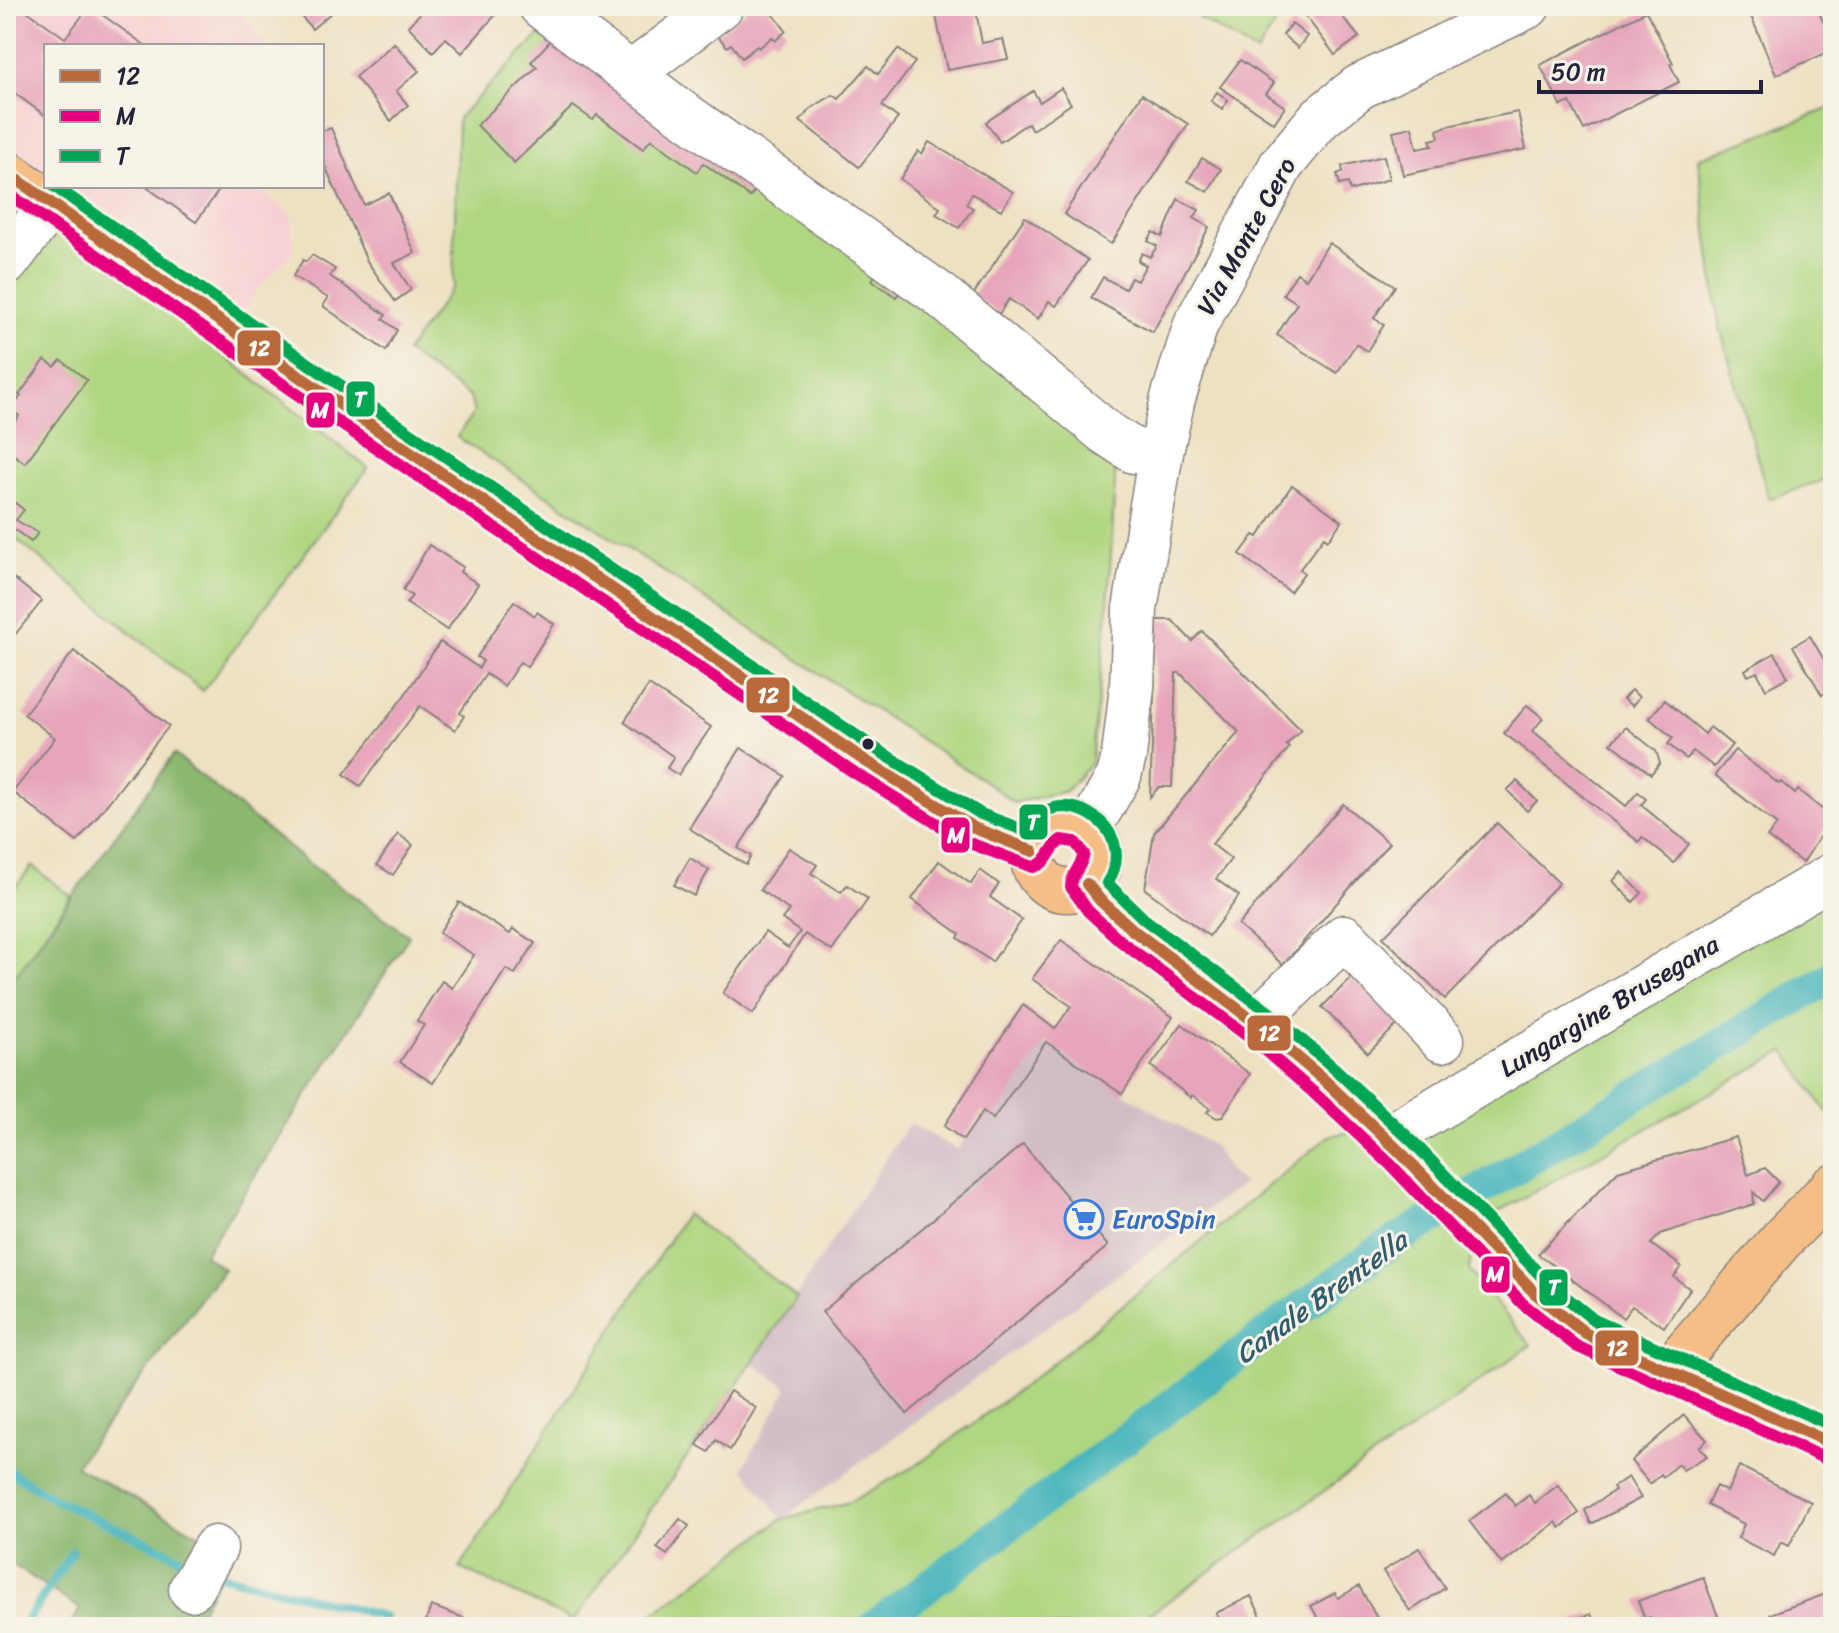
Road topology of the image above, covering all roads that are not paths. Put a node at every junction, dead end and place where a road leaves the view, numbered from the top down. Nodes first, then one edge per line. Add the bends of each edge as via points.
1 (541, 6) edge
2 (721, 6) edge
3 (1528, 6) edge
4 (631, 74) junction
5 (6, 172) edge
6 (53, 202) junction
7 (6, 263) edge
8 (1161, 452) junction
9 (1086, 828) junction
10 (1033, 851) junction
11 (1833, 875) edge
12 (1087, 884) junction
13 (1255, 1023) junction
14 (1442, 1040) dead end
15 (1396, 1149) junction
16 (1833, 1187) edge
17 (1675, 1375) junction
18 (1833, 1444) edge
19 (215, 1548) dead end
20 (191, 1589) dead end

1 - 4 street
2 - 4 street
3 - 8 street, Via Monte Cero via 1359,87 1320,118 1282,164 1196,324
4 - 8 street via 939,294 1105,432 1134,451
5 - 6 main road
6 - 7 street
6 - 10 main road via 303,379 864,760 974,828
8 - 9 street, Via Monte Cero via 1135,609 1124,756 1119,776
9 - 10 main road via 1069,822 1053,825 1040,835
9 - 12 main road via 1101,856
10 - 12 main road via 1040,877 1050,886 1071,890
11 - 15 street, Lungargine Brusegana via 1405,1127
12 - 13 main road via 1134,931
13 - 14 street via 1344,937
13 - 15 main road
15 - 17 main road via 1535,1293 1586,1334
16 - 17 main road via 1684,1353
17 - 18 main road
19 - 20 street

